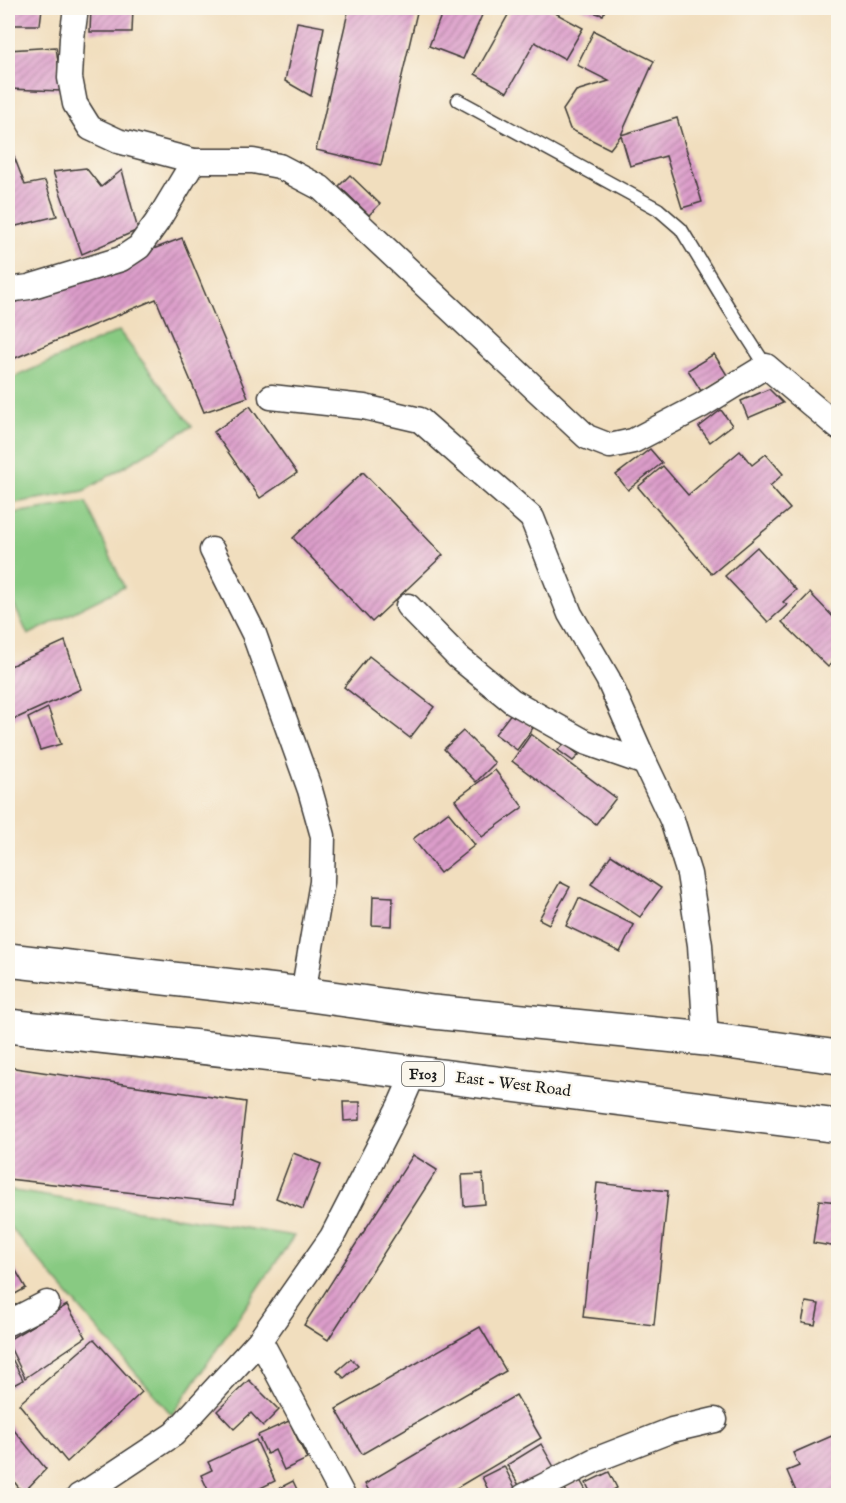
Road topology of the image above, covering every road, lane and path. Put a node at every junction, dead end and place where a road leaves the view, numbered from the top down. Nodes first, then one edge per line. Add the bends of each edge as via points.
1 (76, 8) edge
2 (458, 100) dead end
3 (194, 160) junction
4 (8, 290) edge
5 (766, 366) junction
6 (271, 397) dead end
7 (838, 427) edge
8 (212, 550) dead end
9 (408, 606) dead end
10 (645, 764) junction
11 (8, 960) edge
12 (303, 994) junction
13 (8, 1026) edge
14 (706, 1039) junction
15 (838, 1057) edge
16 (414, 1072) junction
17 (838, 1126) edge
18 (47, 1303) dead end
19 (8, 1323) edge
20 (260, 1340) junction
21 (715, 1420) dead end
22 (86, 1494) edge
23 (343, 1496) edge
24 (524, 1496) edge

1 - 3 street via 70,78 75,104 90,128 118,141
2 - 5 lane via 658,209 681,229
3 - 4 street via 139,247 121,259
3 - 5 street via 253,160 279,165 321,188 587,436 610,446 633,441
5 - 7 street
6 - 10 street via 364,407 420,420 532,518 570,614 608,680
8 - 12 street via 254,633 323,836 322,882
9 - 10 street via 458,657 512,700 585,742
10 - 14 street via 672,820 689,874 700,945
11 - 12 main road
12 - 14 main road via 433,1012
13 - 16 main road, East - West Road / F103
14 - 15 main road
16 - 17 main road, East - West Road / F103
16 - 20 street via 332,1237
18 - 19 street
20 - 22 street via 174,1434
20 - 23 street
21 - 24 street via 672,1430 595,1460

